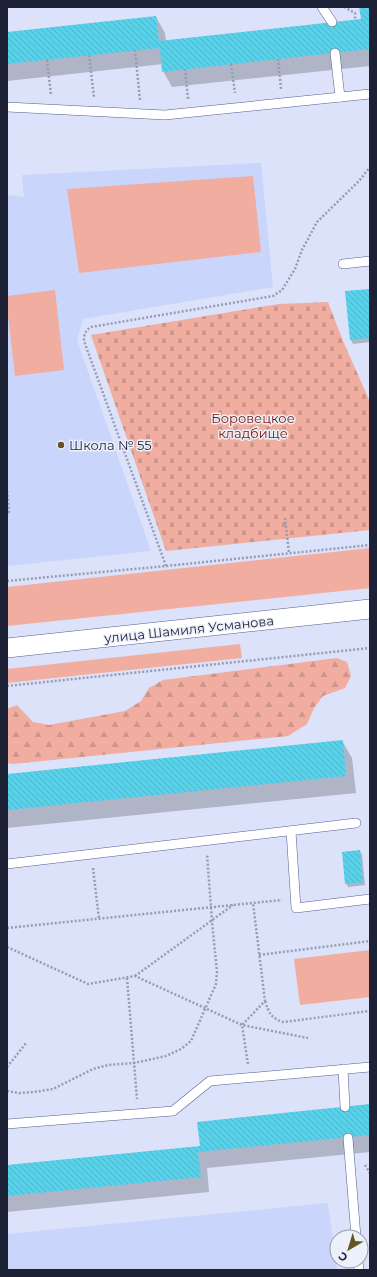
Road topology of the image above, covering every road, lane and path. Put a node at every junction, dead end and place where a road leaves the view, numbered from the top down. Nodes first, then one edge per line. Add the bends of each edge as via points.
1 (322, 7) edge
2 (344, 7) edge
3 (355, 20) dead end
4 (332, 22) dead end
5 (135, 50) dead end
6 (335, 53) dead end
7 (90, 55) dead end
8 (278, 59) dead end
9 (47, 60) dead end
10 (231, 64) dead end
11 (185, 69) dead end
12 (370, 94) edge
13 (340, 97) junction
14 (282, 103) junction
15 (7, 107) edge
16 (236, 108) junction
17 (52, 109) junction
18 (96, 112) junction
19 (190, 113) junction
20 (142, 114) junction
21 (370, 167) edge
22 (370, 261) edge
23 (343, 264) dead end
24 (7, 491) edge
25 (7, 512) edge
26 (284, 518) dead end
27 (370, 545) edge
28 (288, 553) junction
29 (166, 566) junction
30 (7, 582) edge
31 (370, 609) edge
32 (7, 648) edge
33 (370, 648) edge
34 (7, 686) edge
35 (356, 823) dead end
36 (291, 831) junction
37 (206, 841) junction
38 (92, 854) junction
39 (7, 864) edge
40 (370, 898) edge
41 (296, 899) junction
42 (253, 903) junction
43 (233, 905) junction
44 (211, 907) junction
45 (99, 919) junction
46 (212, 921) junction
47 (7, 928) edge
48 (370, 941) edge
49 (7, 947) edge
50 (259, 955) junction
51 (135, 976) junction
52 (127, 978) junction
53 (265, 1001) junction
54 (206, 1008) junction
55 (370, 1011) edge
56 (242, 1025) junction
57 (308, 1038) dead end
58 (27, 1042) dead end
59 (134, 1063) junction
60 (7, 1067) edge
61 (370, 1068) edge
62 (343, 1069) junction
63 (250, 1077) junction
64 (7, 1091) edge
65 (346, 1107) dead end
66 (138, 1113) junction
67 (7, 1124) edge
68 (348, 1138) dead end
69 (355, 1229) edge

1 - 4 lane
2 - 3 path via 355,13
5 - 20 path
6 - 13 lane
7 - 18 path
8 - 14 path
9 - 17 path
10 - 16 path
11 - 19 path
12 - 13 lane
13 - 14 lane
14 - 16 lane
15 - 17 lane
16 - 19 lane
17 - 18 lane
18 - 20 lane
19 - 20 lane
21 - 29 path via 317,222 290,279 282,290 273,296 91,327 86,330 84,341
22 - 23 lane
24 - 25 path
26 - 28 path
27 - 28 path
28 - 29 path
29 - 30 path
31 - 32 street, улица Шамиля Усманова
33 - 34 path
35 - 36 lane
36 - 37 lane
36 - 41 lane
37 - 38 lane
37 - 44 path
38 - 39 lane
38 - 45 path
40 - 41 lane via 296,908
41 - 42 path
42 - 43 path
42 - 50 path
43 - 44 path
43 - 46 path
44 - 45 path
44 - 46 path
45 - 47 path
46 - 51 path
46 - 54 path via 217,972 216,984
48 - 50 path
49 - 52 path via 88,984
50 - 53 path
51 - 52 path
51 - 54 path
52 - 59 path
53 - 55 path via 269,1013 276,1020 283,1022
53 - 56 path
54 - 56 path
54 - 59 path via 191,1041 181,1049 166,1056
56 - 57 path
56 - 63 path
58 - 60 path
59 - 64 path via 93,1069 53,1089 19,1093
59 - 66 path
61 - 62 lane
62 - 63 lane
62 - 65 lane
63 - 66 lane via 210,1080 174,1111
66 - 67 lane
68 - 69 lane

